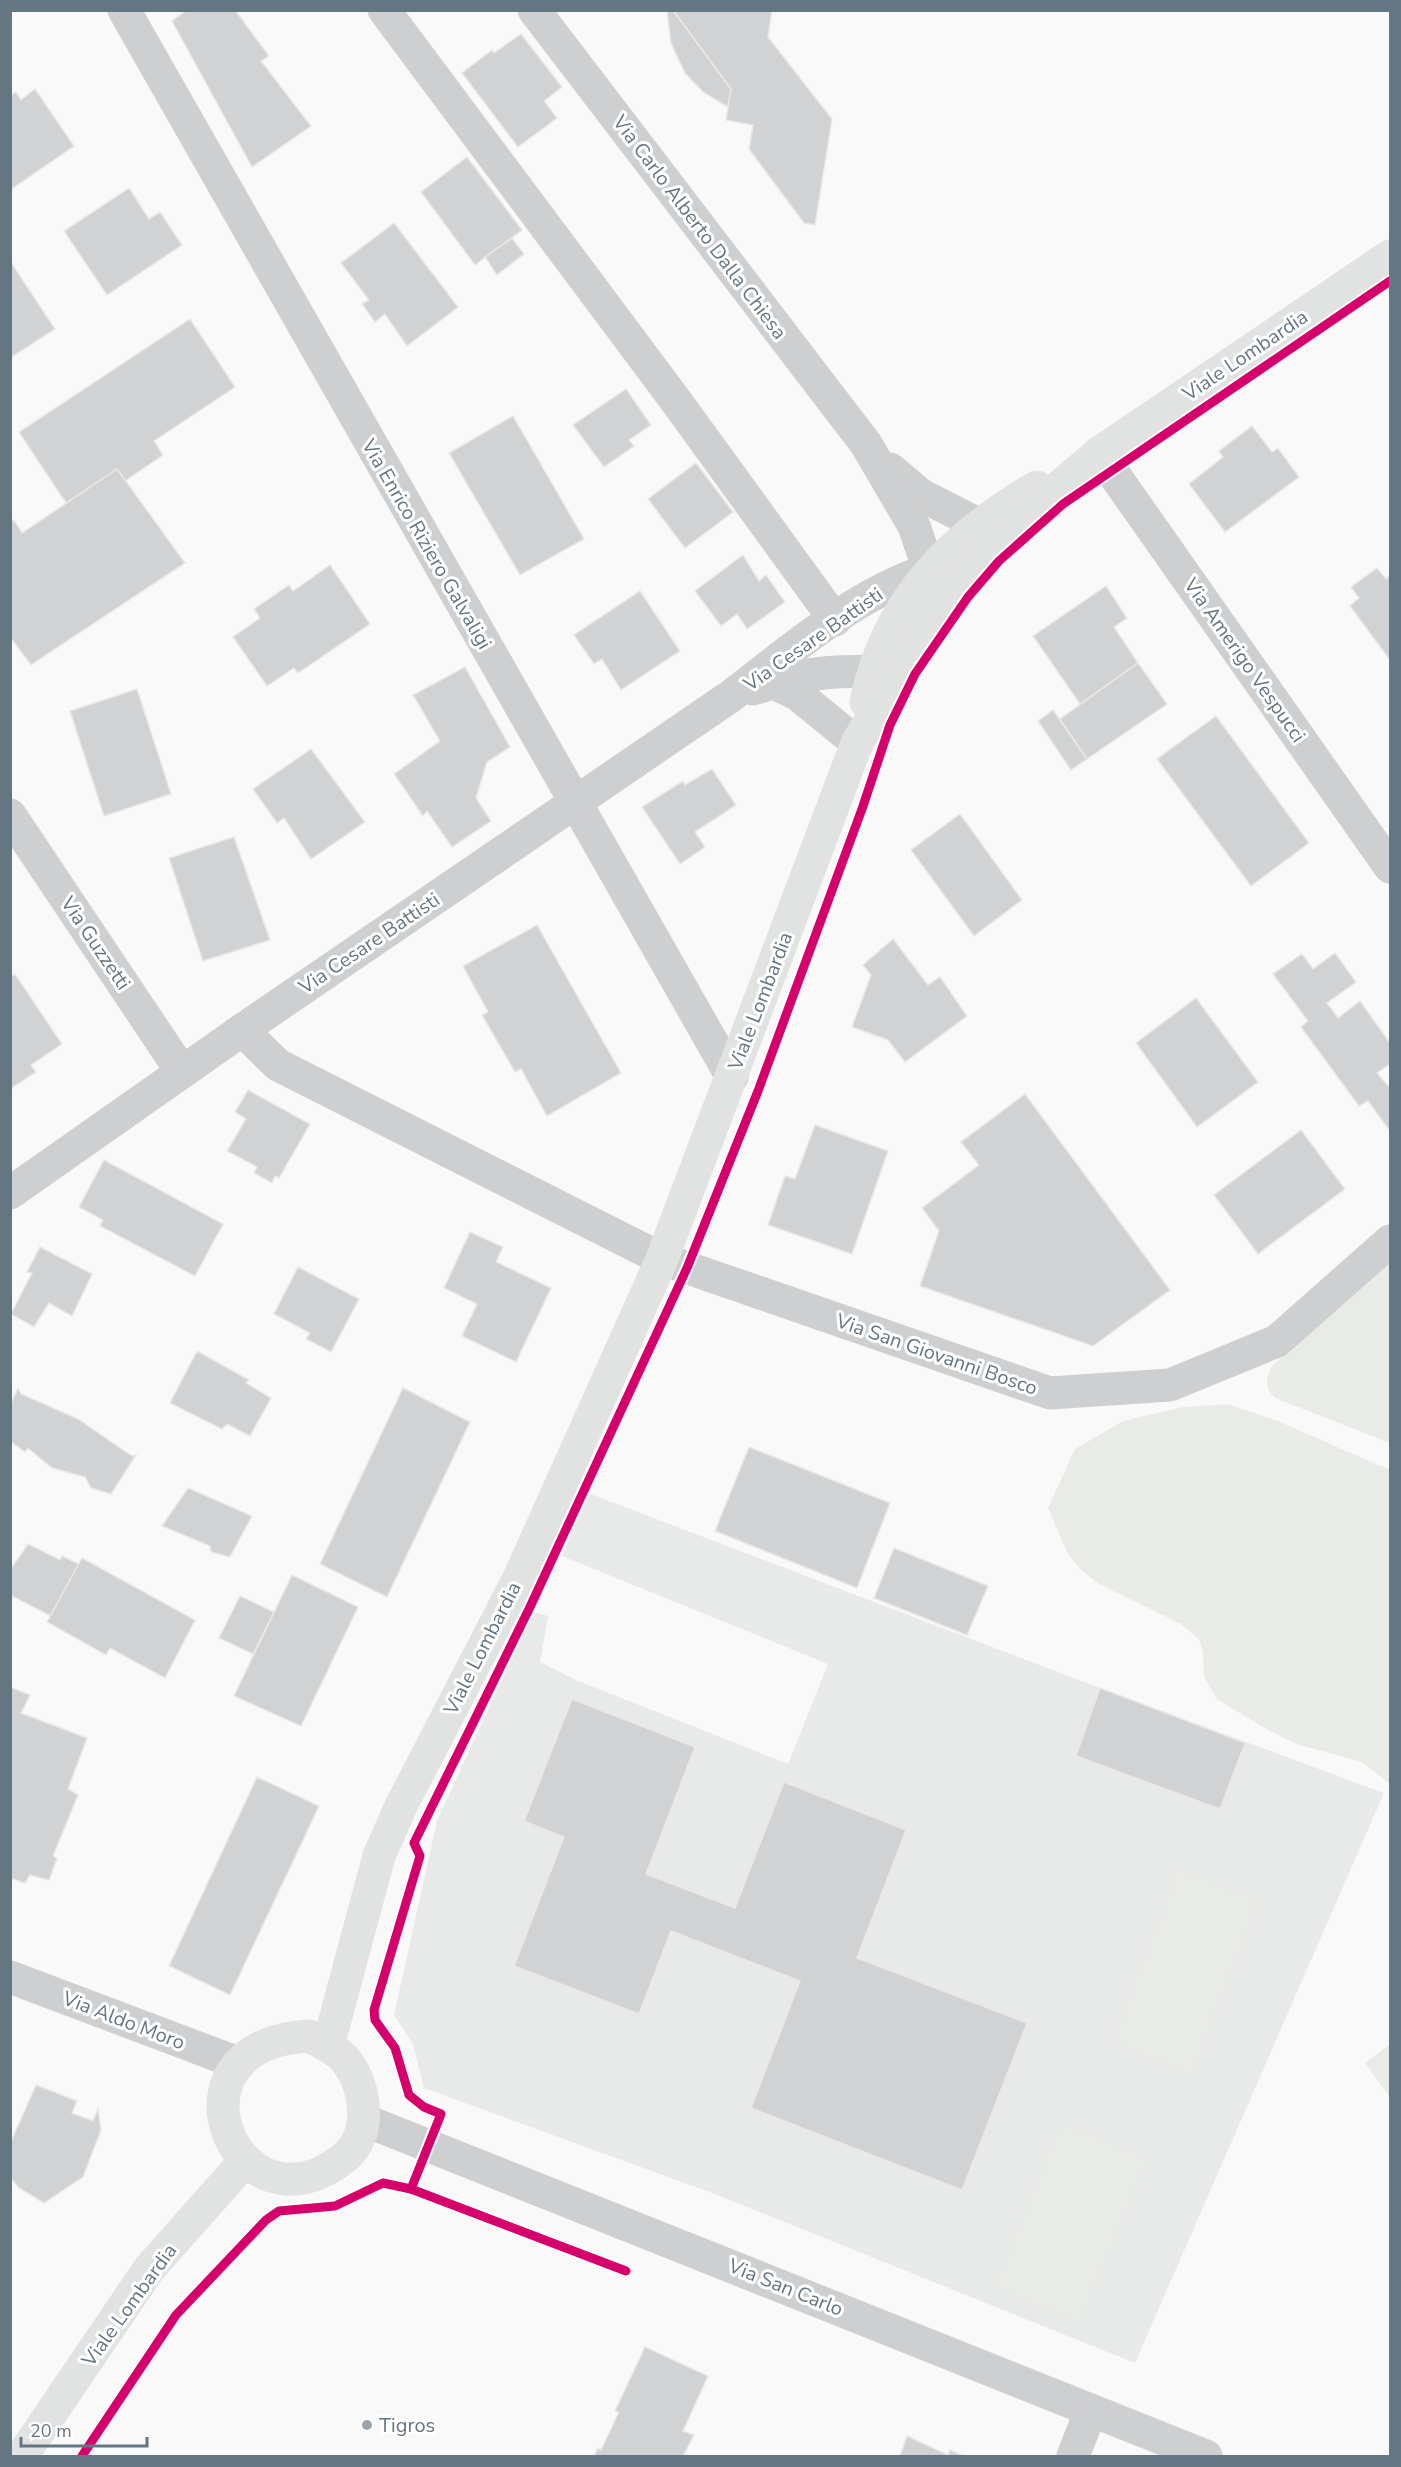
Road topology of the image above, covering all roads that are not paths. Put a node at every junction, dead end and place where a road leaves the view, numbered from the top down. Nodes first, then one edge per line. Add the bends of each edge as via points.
1 (124, 10) edge
2 (384, 10) edge
3 (534, 10) edge
4 (1390, 256) edge
5 (866, 444) junction
6 (1099, 453) junction
7 (978, 524) junction
8 (929, 570) junction
9 (835, 620) junction
10 (886, 672) junction
11 (772, 682) junction
12 (731, 696) junction
13 (857, 743) junction
14 (574, 802) junction
15 (10, 815) edge
16 (1390, 867) edge
17 (242, 1030) junction
18 (182, 1072) junction
19 (732, 1077) junction
20 (10, 1193) edge
21 (1390, 1241) edge
22 (662, 1259) junction
23 (10, 1977) edge
24 (328, 2046) junction
25 (238, 2063) junction
26 (364, 2120) junction
27 (245, 2161) junction
28 (1091, 2410) junction
29 (23, 2456) edge
30 (1073, 2457) edge
31 (1206, 2457) edge

1 - 14 street, Via Enrico Riziero Galvaligi
2 - 9 street
3 - 5 street, Via Carlo Alberto Dalla Chiesa
4 - 6 street, Viale Lombardia
5 - 7 street, Via Carlo Alberto Dalla Chiesa via 921,495
5 - 8 street, Via Carlo Alberto Dalla Chiesa via 914,526
6 - 7 street, Viale Lombardia
6 - 10 street, Viale Lombardia via 956,584
6 - 16 street, Via Amerigo Vespucci
7 - 8 street, Viale Lombardia
8 - 9 street, Via Cesare Battisti via 872,594
8 - 10 street, Viale Lombardia via 895,622
9 - 12 street, Via Cesare Battisti
10 - 11 street, Via Cesare Battisti via 812,673
10 - 13 street, Viale Lombardia
11 - 12 street, Via Cesare Battisti
11 - 13 street, Via Cesare Battisti via 797,694
12 - 14 street, Via Cesare Battisti
13 - 19 street, Viale Lombardia
14 - 17 street, Via Cesare Battisti
14 - 19 street, Via Enrico Riziero Galvaligi
15 - 18 street, Via Guzzetti
17 - 18 street, Via Cesare Battisti
17 - 22 street via 278,1065
18 - 20 street, Via Cesare Battisti
19 - 22 street, Viale Lombardia
21 - 22 street, Via San Giovanni Bosco via 1277,1341 1170,1385 1050,1393
22 - 24 street, Viale Lombardia via 519,1578 379,1856
23 - 25 street, Via Aldo Moro
24 - 25 street via 309,2036 282,2038 256,2048
24 - 26 street via 346,2060 362,2088
25 - 27 street via 223,2095 224,2124 229,2139
26 - 27 street via 347,2155 323,2173 294,2179 267,2174
26 - 28 street, Via San Carlo
27 - 29 street, Viale Lombardia via 149,2269
28 - 30 street
28 - 31 street, Via San Carlo

